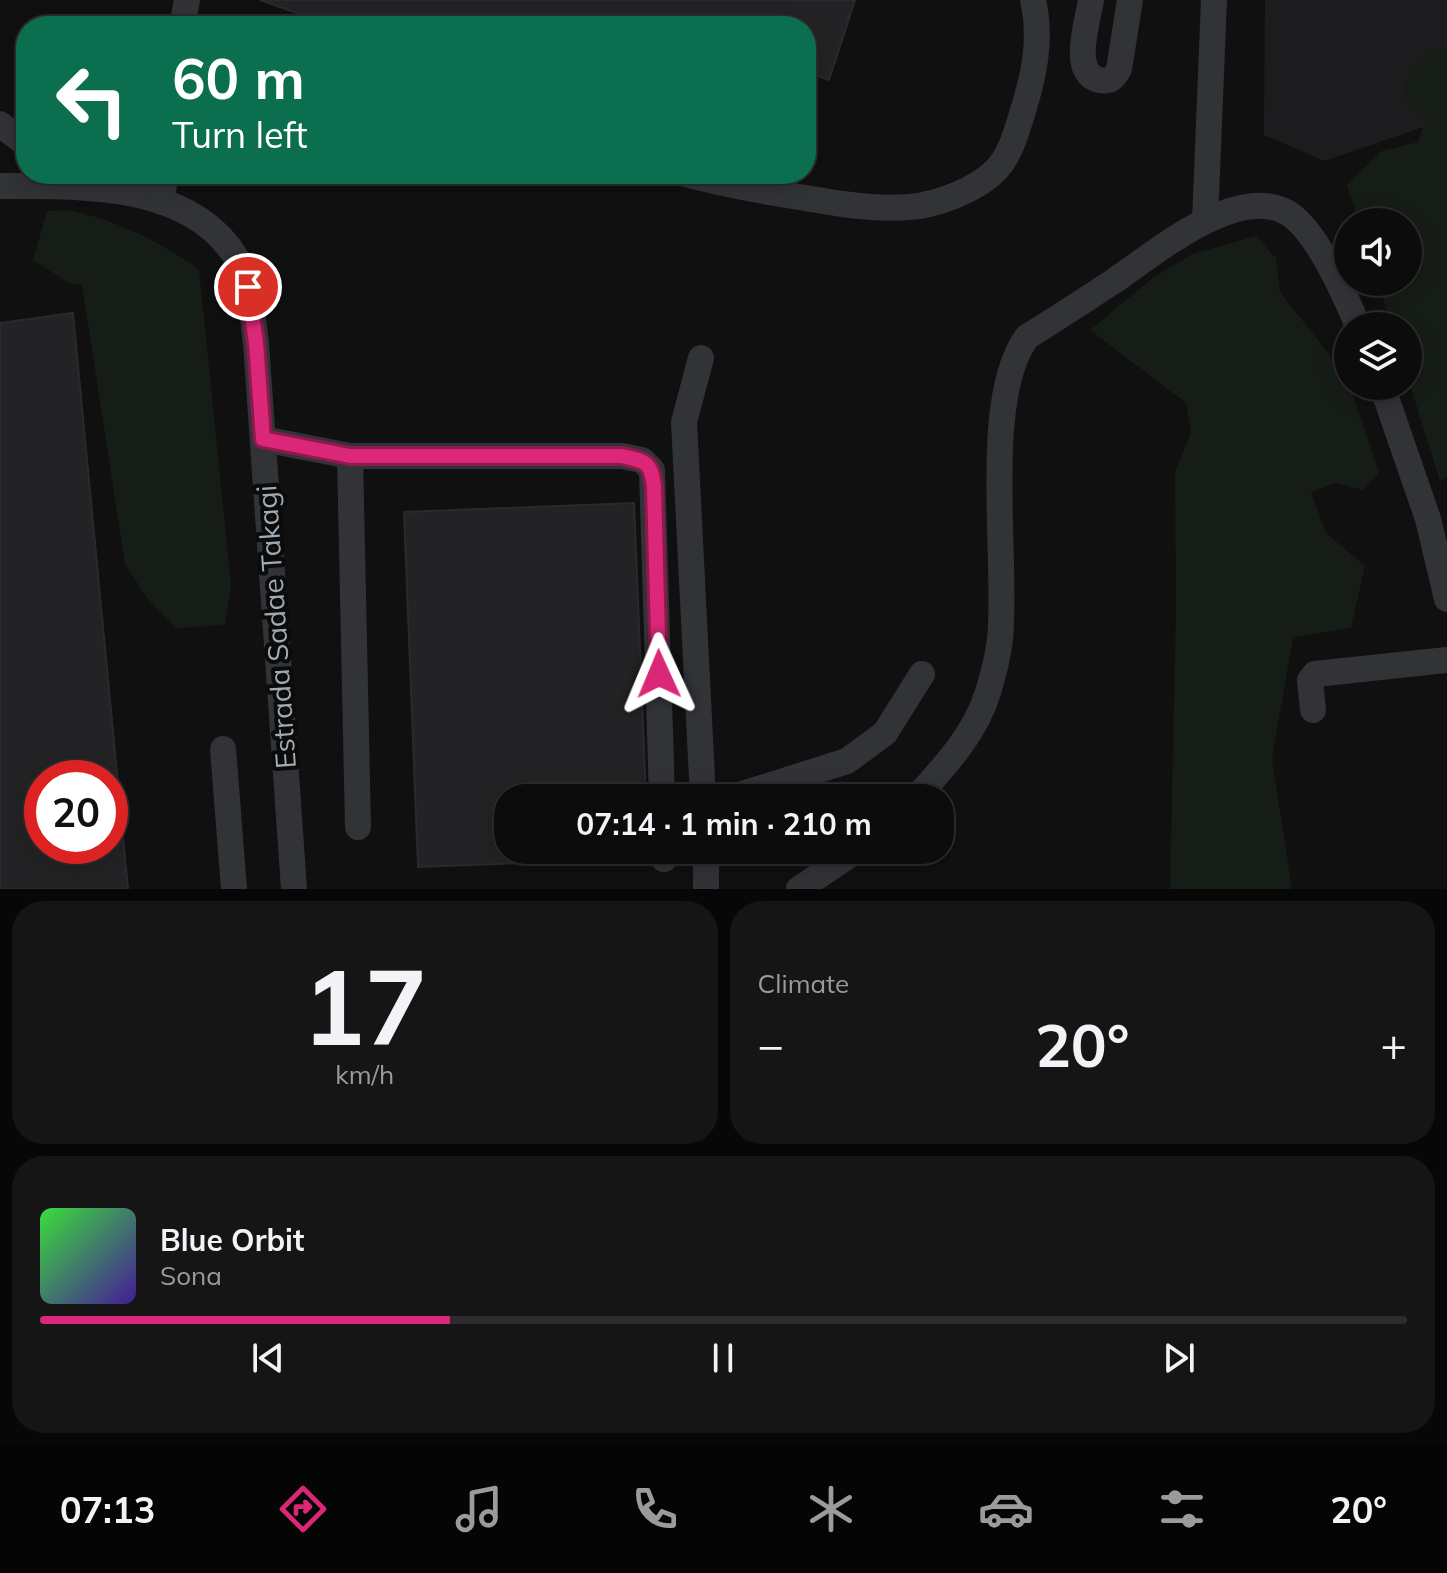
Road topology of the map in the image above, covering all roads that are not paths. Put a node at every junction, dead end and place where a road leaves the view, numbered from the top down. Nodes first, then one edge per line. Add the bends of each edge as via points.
1 (1033, 0) edge
2 (1091, 0) edge
3 (1130, 0) edge
4 (1214, 0) edge
5 (0, 124) edge
6 (16, 136) edge
7 (25, 184) edge
8 (89, 184) edge
9 (164, 184) edge
10 (720, 184) edge
11 (0, 186) edge
12 (162, 202) junction
13 (1205, 221) junction
14 (1351, 312) edge
15 (701, 358) dead end
16 (1387, 400) edge
17 (263, 439) junction
18 (350, 456) junction
19 (1447, 599) edge
20 (1447, 660) edge
21 (922, 674) dead end
22 (1313, 710) dead end
23 (223, 749) dead end
24 (662, 784) edge
25 (702, 784) edge
26 (774, 784) edge
27 (928, 784) edge
28 (358, 827) dead end
29 (706, 864) edge
30 (838, 864) edge
31 (234, 889) edge
32 (294, 889) edge
33 (706, 889) edge
34 (799, 889) edge

1 - 10 street via 1038,43 1033,79 1011,149 983,181 949,198 910,207 849,205
2 - 3 street via 1085,71 1105,81 1119,69
4 - 13 street
5 - 6 street
7 - 11 street, Estrada Sadae Takagi
8 - 12 street, Estrada Sadae Takagi
9 - 12 street
12 - 17 street, Estrada Sadae Takagi via 190,214 223,240 239,261 256,343
13 - 14 street via 1263,207 1290,214 1323,255
13 - 27 street via 1027,337 1019,348 1000,444 1000,639 981,712
15 - 25 street via 684,434
16 - 19 street via 1428,519
17 - 18 street
17 - 32 street, Estrada Sadae Takagi
18 - 24 street via 622,456 642,460 652,470
18 - 28 street
20 - 22 street via 1315,674 1310,680
21 - 26 street via 885,733 847,761
23 - 31 street
29 - 33 street
30 - 34 street

